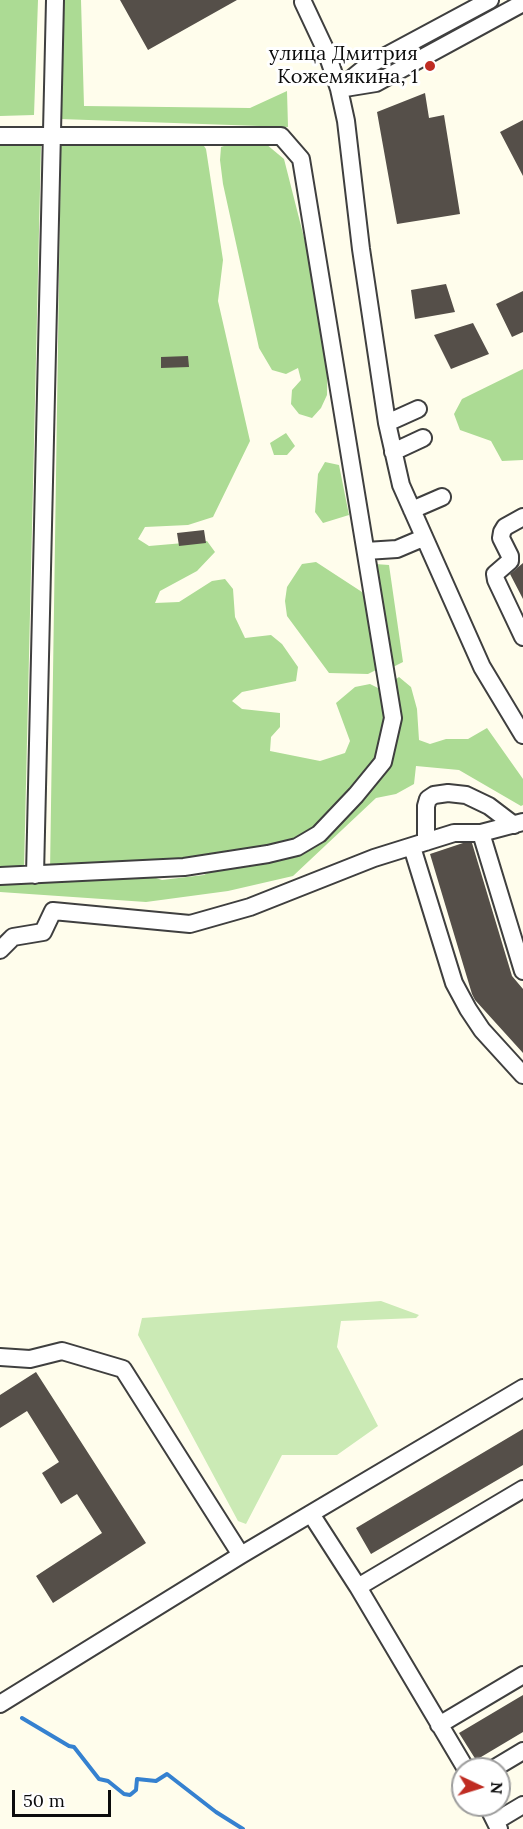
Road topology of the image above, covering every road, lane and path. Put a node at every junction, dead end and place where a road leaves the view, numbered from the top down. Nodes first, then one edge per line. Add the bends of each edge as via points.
1 (55, 0) edge
2 (490, 0) edge
3 (303, 2) dead end
4 (523, 3) edge
5 (339, 89) junction
6 (0, 136) edge
7 (52, 136) junction
8 (418, 409) dead end
9 (387, 423) junction
10 (423, 438) dead end
11 (393, 452) junction
12 (442, 497) dead end
13 (412, 510) junction
14 (523, 517) edge
15 (423, 538) junction
16 (366, 551) junction
17 (522, 631) edge
18 (523, 735) edge
19 (518, 824) edge
20 (481, 833) junction
21 (419, 844) junction
22 (35, 875) junction
23 (0, 876) edge
24 (0, 950) edge
25 (523, 971) edge
26 (523, 1075) edge
27 (0, 1357) edge
28 (523, 1388) edge
29 (523, 1489) edge
30 (311, 1514) junction
31 (241, 1555) junction
32 (358, 1587) junction
33 (523, 1675) edge
34 (0, 1704) edge
35 (439, 1725) junction
36 (458, 1757) edge
37 (523, 1804) edge
38 (498, 1825) edge

1 - 7 street
2 - 5 street via 367,66
3 - 5 street
4 - 5 street via 376,83
5 - 9 street
6 - 7 street
7 - 16 street via 281,136 301,159
7 - 22 street
8 - 9 street
9 - 11 street
10 - 11 street
11 - 13 street
12 - 13 street
13 - 15 street
14 - 17 street via 505,526 502,532 510,561 495,574
15 - 16 street via 397,549
15 - 18 street via 482,667
16 - 22 street via 393,718 382,762 319,834 297,847 278,852 195,866
19 - 20 street
19 - 21 street via 466,795 434,795 428,799
20 - 21 street via 454,833
20 - 25 street
21 - 24 street via 250,907 190,924 53,911 43,932 13,937
21 - 26 street via 454,983 482,1030
22 - 23 street
27 - 31 street via 30,1359 62,1351 123,1369
28 - 30 street
29 - 32 street
30 - 31 street
30 - 32 street
31 - 34 street
32 - 35 street
33 - 35 street
35 - 36 street
37 - 38 street

